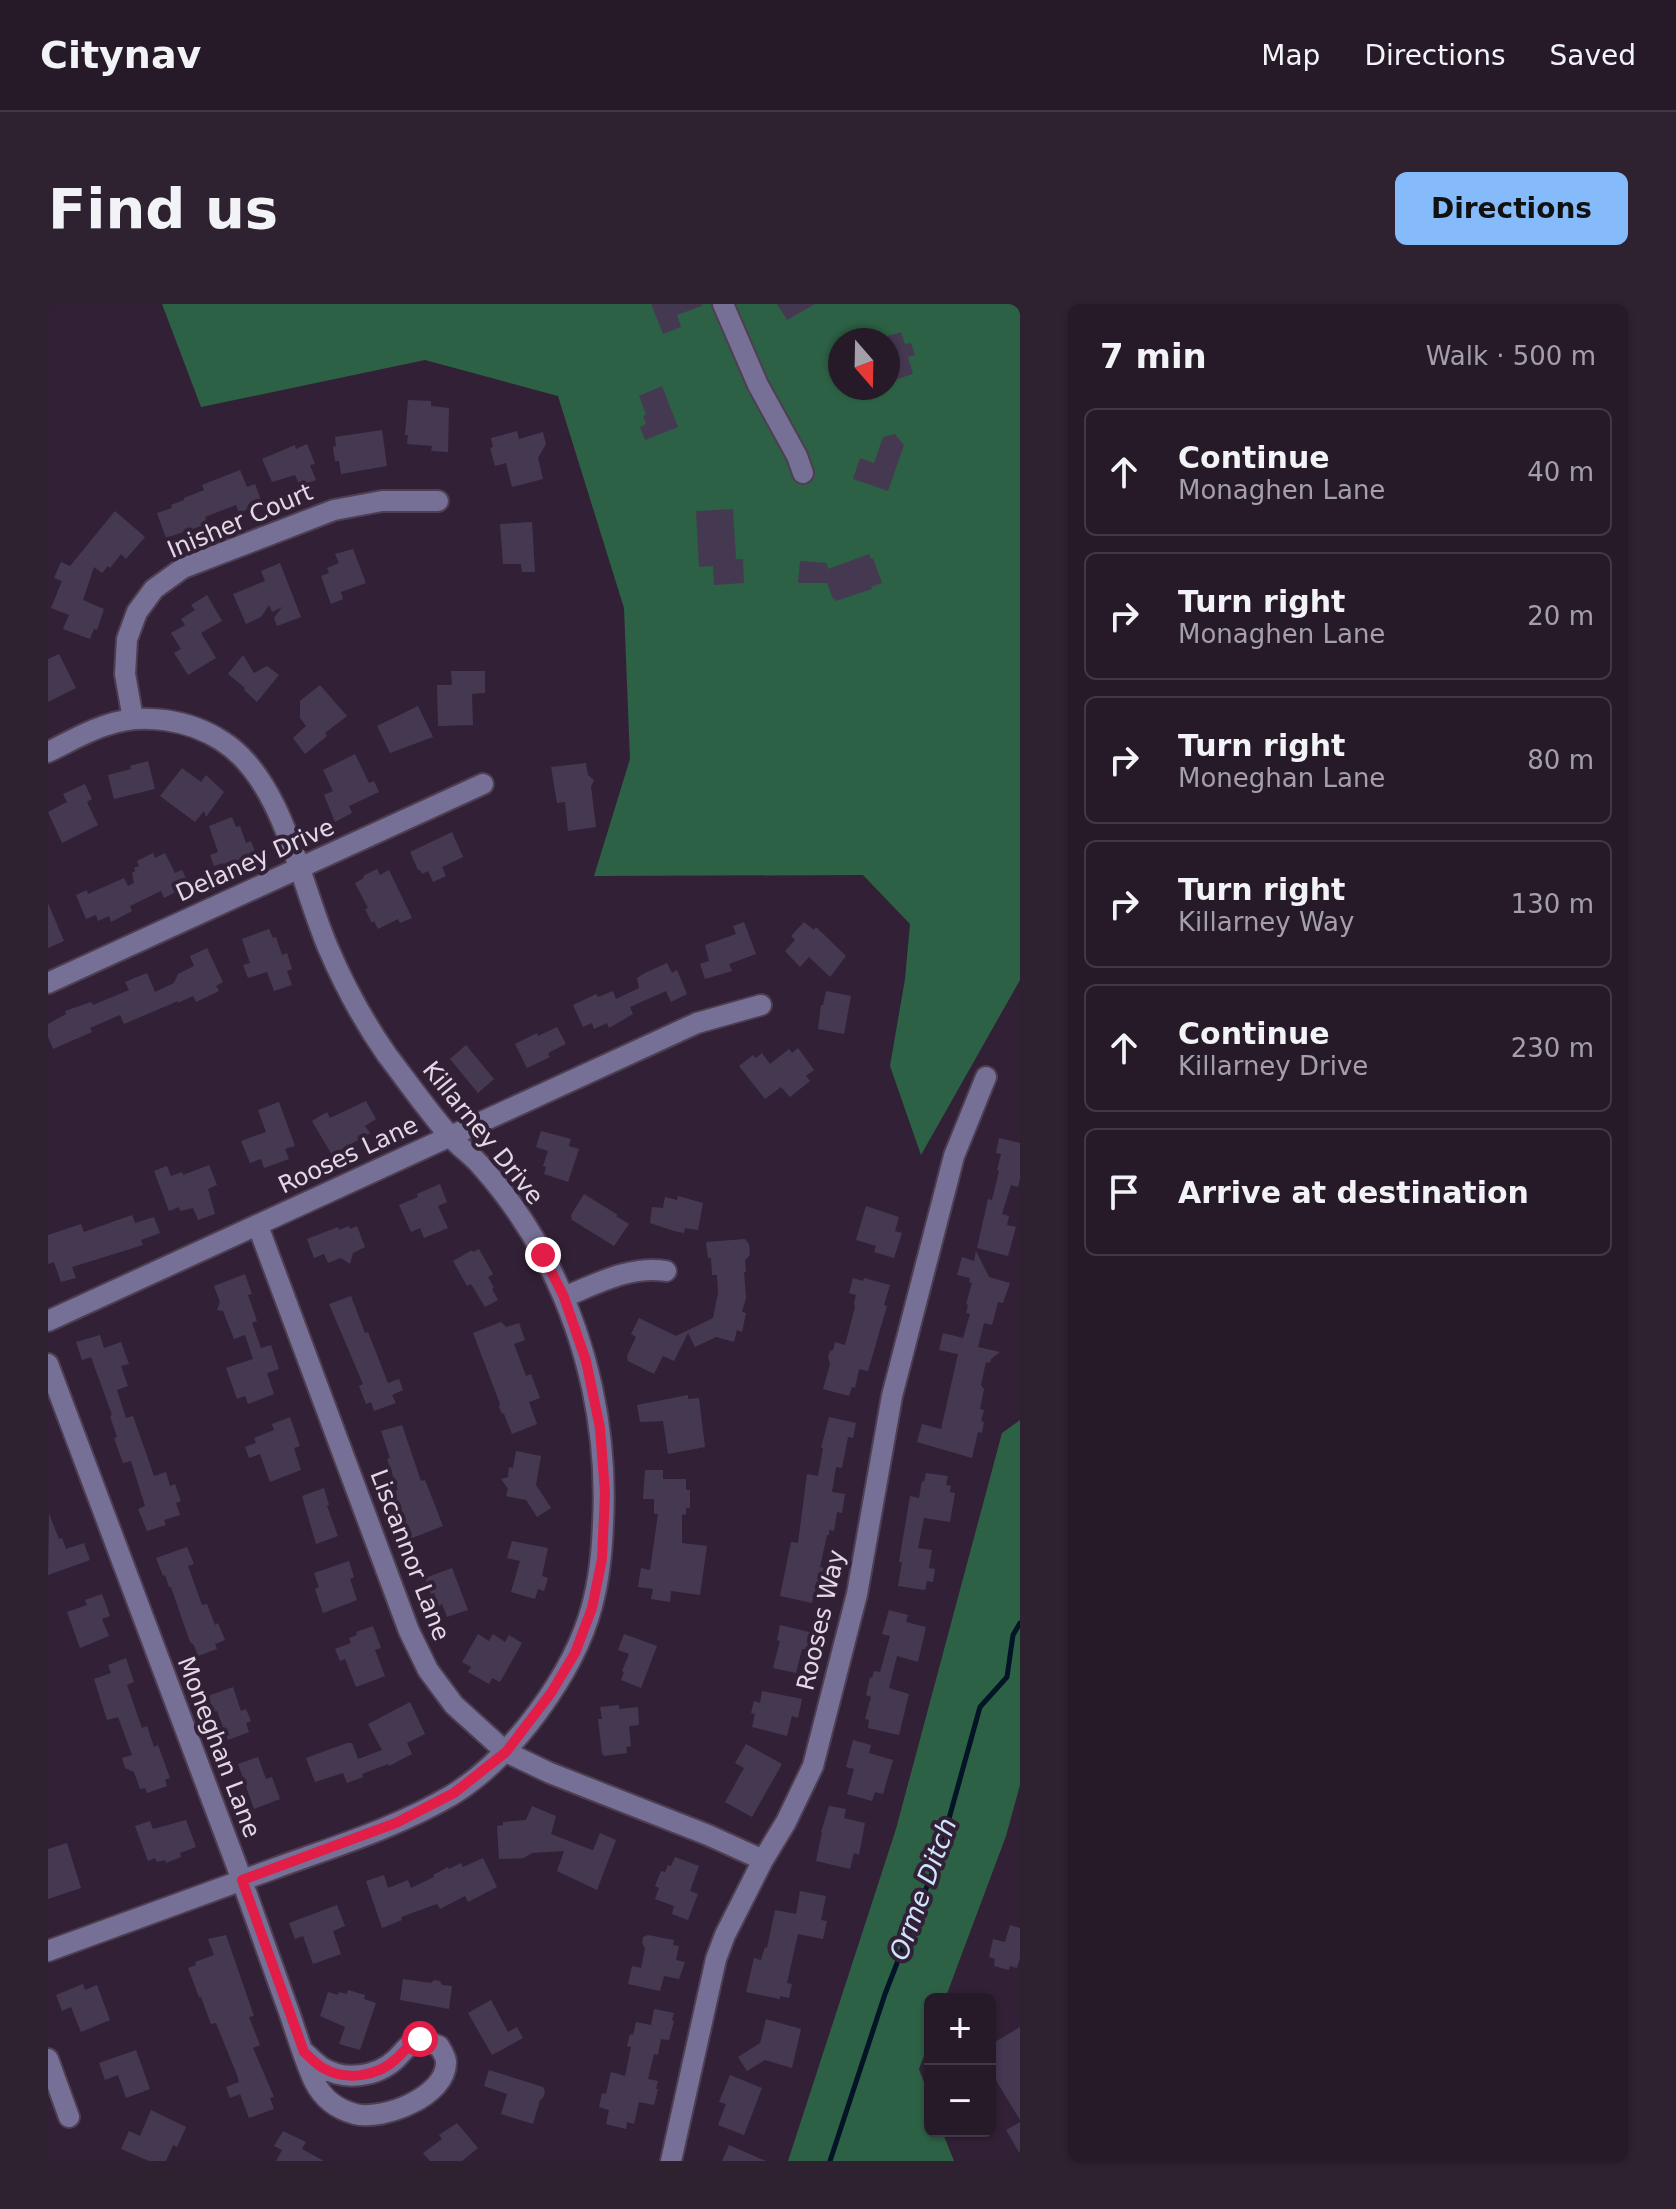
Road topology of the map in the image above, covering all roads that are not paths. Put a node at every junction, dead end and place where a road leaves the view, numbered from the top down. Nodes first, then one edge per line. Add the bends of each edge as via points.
1 (723, 304) edge
2 (803, 473) dead end
3 (438, 501) dead end
4 (133, 719) junction
5 (48, 752) edge
6 (483, 784) dead end
7 (299, 869) junction
8 (48, 983) edge
9 (761, 1005) dead end
10 (986, 1077) dead end
11 (450, 1137) junction
12 (258, 1226) junction
13 (666, 1271) dead end
14 (564, 1297) junction
15 (48, 1321) edge
16 (48, 1364) edge
17 (506, 1752) junction
18 (763, 1860) junction
19 (242, 1880) junction
20 (48, 1951) edge
21 (304, 2052) junction
22 (48, 2059) edge
23 (69, 2117) dead end
24 (671, 2161) edge

1 - 2 street
3 - 4 street, Inisher Court via 382,501 334,510 183,568 154,589 137,612 127,639 125,674
4 - 5 street, Killarney Drive via 106,725
4 - 7 street, Killarney Drive via 180,722 242,756 272,796
6 - 7 street, Delaney Drive
7 - 8 street, Delaney Drive
7 - 11 street, Killarney Drive via 352,998 384,1051
9 - 11 street, Rooses Lane via 697,1023
10 - 18 street, Rooses Way via 954,1156 892,1396 857,1594 813,1766
11 - 12 street, Rooses Lane
11 - 14 street, Killarney Drive via 507,1197
12 - 15 street, Rooses Lane
12 - 17 street, Liscannor Lane via 415,1644 454,1705
13 - 14 street via 621,1275
14 - 17 street, Killarney Drive via 586,1361 600,1428 605,1493 602,1559 575,1653
16 - 19 street, Moneghan Lane
17 - 18 street, Liscannor Lane
17 - 19 street, Killarney Drive via 454,1793 396,1823
18 - 24 street, Rooses Way via 716,1959
19 - 20 street, Killarney Drive
19 - 21 street, Moneghan Lane
21 - 21 street, Moneghan Lane via 324,2069 349,2077 379,2071 420,2039 439,2046 446,2063 431,2090 410,2106 359,2115 326,2099
22 - 23 street

